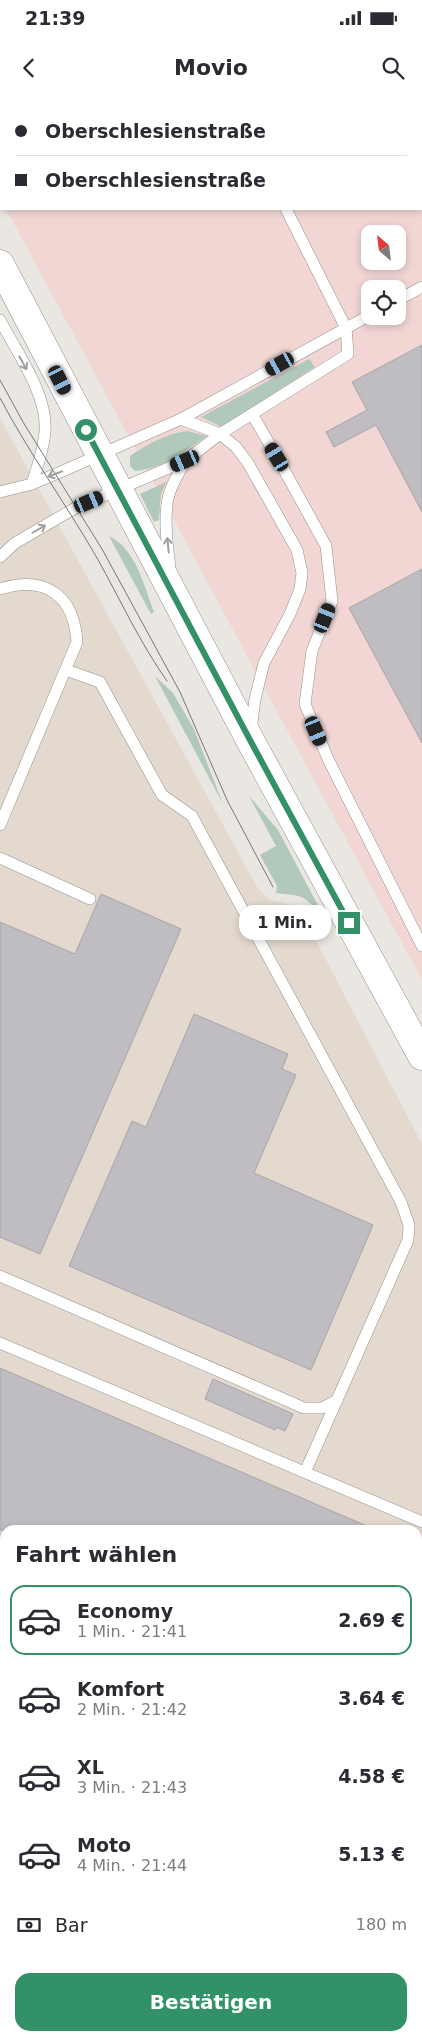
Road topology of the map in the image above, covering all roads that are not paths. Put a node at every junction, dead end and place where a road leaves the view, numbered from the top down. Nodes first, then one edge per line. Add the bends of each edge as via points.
1 (287, 210) edge
2 (0, 264) edge
3 (422, 287) edge
4 (406, 296) edge
5 (0, 320) edge
6 (361, 320) edge
7 (346, 328) junction
8 (252, 414) junction
9 (181, 419) junction
10 (220, 434) junction
11 (100, 456) junction
12 (185, 461) junction
13 (32, 484) junction
14 (118, 490) junction
15 (1, 493) edge
16 (0, 557) edge
17 (0, 588) edge
18 (172, 594) junction
19 (66, 670) junction
20 (250, 740) junction
21 (1, 821) edge
22 (0, 858) edge
23 (90, 899) dead end
24 (422, 946) edge
25 (422, 1056) edge
26 (0, 1276) edge
27 (0, 1343) edge
28 (337, 1400) junction
29 (305, 1472) junction
30 (422, 1522) edge

1 - 7 lane
2 - 11 main road
3 - 4 lane
5 -> 13 lane via 39,392 44,412 45,431
6 - 7 lane
7 - 8 lane via 348,354
7 - 9 lane
8 - 10 lane
8 - 24 lane via 326,546 332,601 312,651 304,704 328,759
9 - 10 lane
9 - 11 lane
10 - 12 lane
10 - 20 lane via 248,462 297,550 302,573 300,589 290,614 264,663
11 -> 13 lane
11 - 14 main road
12 - 14 lane
18 -> 12 lane via 166,534 167,504
13 - 15 lane
16 -> 14 lane via 23,539 77,508
14 - 18 main road
17 - 19 lane via 34,584 55,591 70,609 76,624 76,642
18 - 20 main road
19 - 21 lane
19 - 28 lane via 100,682 162,795 192,816 401,1202 410,1225 408,1240
20 - 25 main road
22 - 23 lane
26 - 28 lane via 304,1408 322,1408
27 - 29 lane
28 - 29 lane
29 - 30 lane

